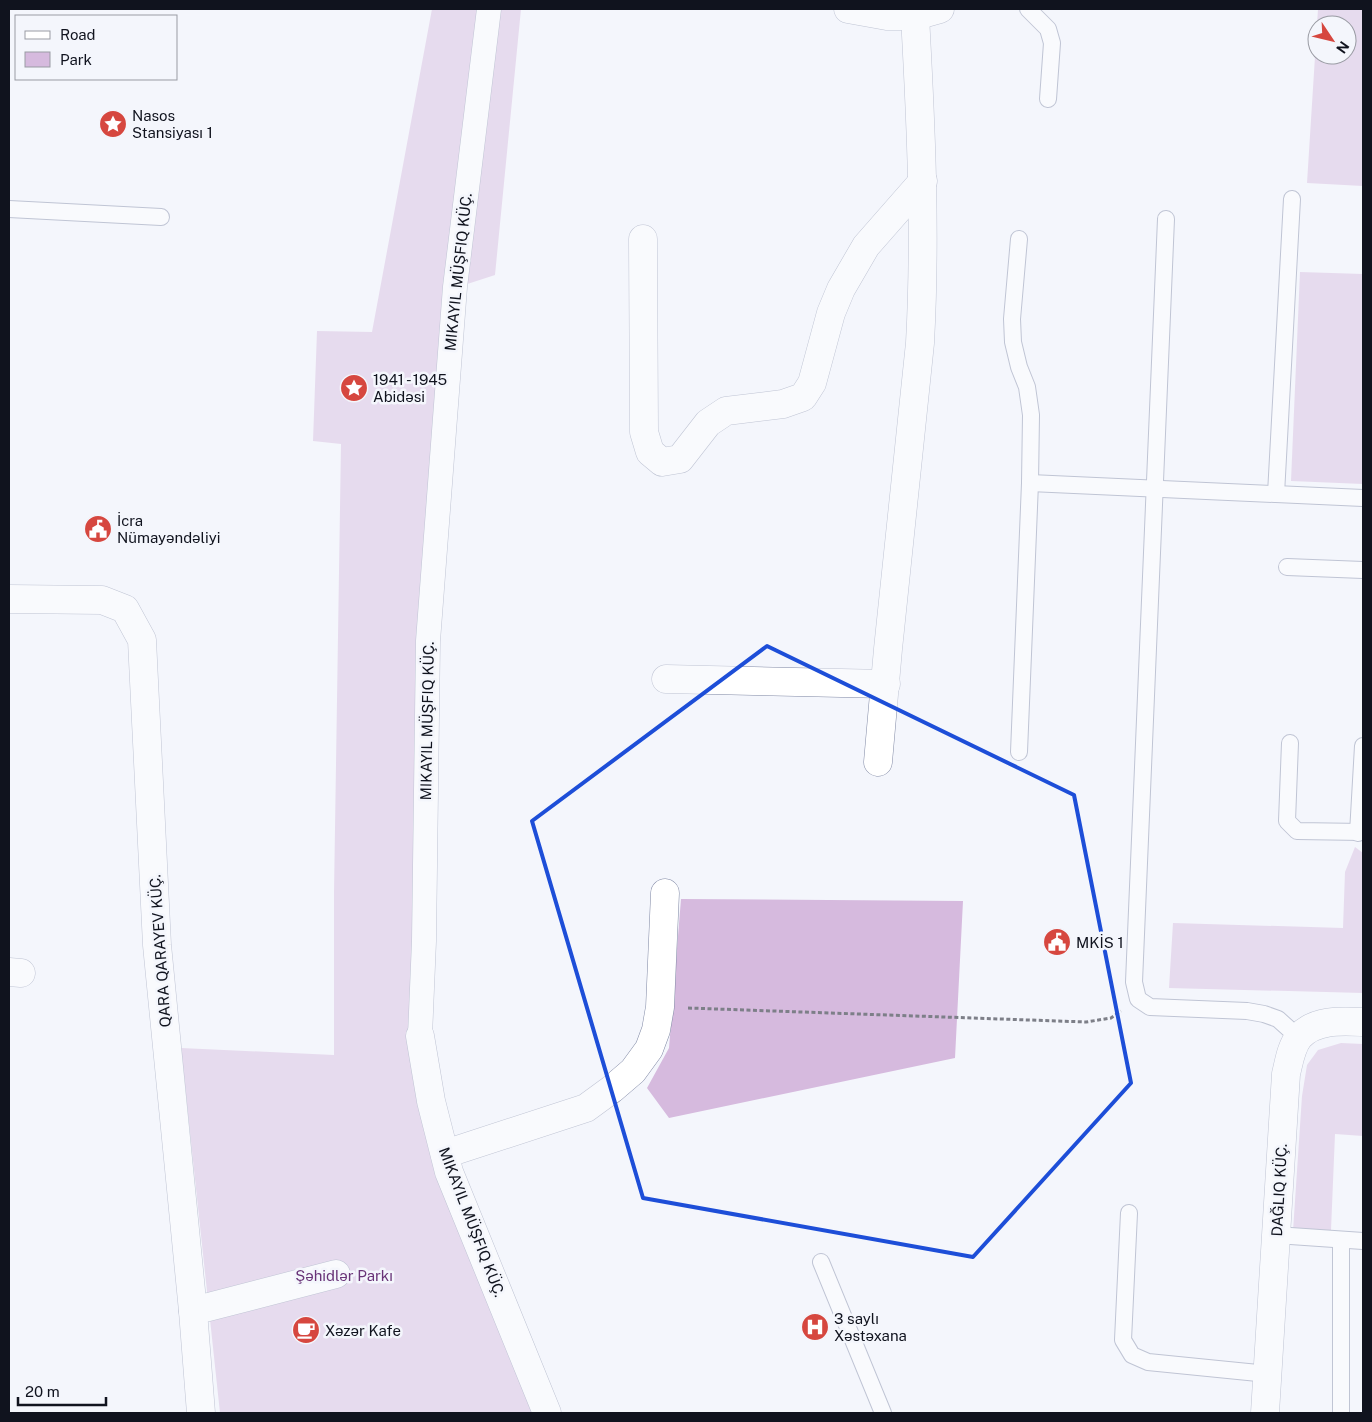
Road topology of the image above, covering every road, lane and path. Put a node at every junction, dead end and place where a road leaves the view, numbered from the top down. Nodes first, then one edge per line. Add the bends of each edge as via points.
1 (489, 9) edge
2 (848, 9) edge
3 (1028, 9) edge
4 (928, 12) edge
5 (1048, 99) dead end
6 (923, 181) junction
7 (1292, 199) dead end
8 (9, 209) edge
9 (161, 217) dead end
10 (1166, 219) dead end
11 (643, 239) dead end
12 (1018, 239) dead end
13 (1030, 482) junction
14 (1155, 489) junction
15 (1276, 494) junction
16 (1363, 498) edge
17 (1287, 567) dead end
18 (1363, 570) edge
19 (9, 598) edge
20 (666, 679) dead end
21 (886, 684) junction
22 (1290, 743) dead end
23 (1363, 746) edge
24 (1019, 752) dead end
25 (878, 762) dead end
26 (1361, 832) edge
27 (665, 893) dead end
28 (1138, 999) junction
29 (660, 1008) junction
30 (1363, 1022) edge
31 (420, 1036) joint
32 (1298, 1038) junction
33 (445, 1154) junction
34 (1130, 1213) dead end
35 (1276, 1235) junction
36 (1341, 1240) junction
37 (1363, 1241) edge
38 (821, 1262) dead end
39 (336, 1274) dead end
40 (193, 1311) junction
41 (1268, 1374) junction
42 (201, 1413) edge
43 (547, 1413) edge
44 (883, 1413) edge
45 (1265, 1413) edge
46 (1341, 1413) edge

1 - 31 street via 455,287 428,641
2 - 4 street via 887,16
3 - 5 lane via 1048,29 1052,43
4 - 6 street
6 - 11 street via 866,246 841,289 812,383 804,397 783,404 726,411 708,423 680,459 662,462 650,452 644,432
6 - 21 street via 920,343
7 - 15 lane
8 - 9 lane
10 - 14 lane
12 - 13 lane via 1012,319 1015,350 1027,387 1031,415
13 - 14 lane
13 - 24 lane
14 - 15 lane
14 - 28 lane via 1134,982
15 - 16 lane
17 - 18 lane
19 - 40 street, QARA QARAYEV KÜÇ. via 102,600 125,609 142,640 156,945
20 - 21 street
21 - 25 street
22 - 26 lane via 1287,821 1296,831
23 - 26 lane
27 - 29 street
28 - 29 path via 1112,1018 1086,1022
28 - 32 lane via 1150,1007 1264,1014 1278,1019
29 - 33 street via 648,1049 632,1071 586,1108
30 - 32 street via 1329,1022 1311,1027
31 - 33 street via 431,1101
32 - 35 street via 1286,1074
33 - 43 street
34 - 41 lane via 1123,1340 1132,1355 1148,1362
35 - 36 lane
35 - 41 street
36 - 37 lane
36 - 46 lane
38 - 44 lane
39 - 40 street
40 - 42 street, QARA QARAYEV KÜÇ.
41 - 45 street

